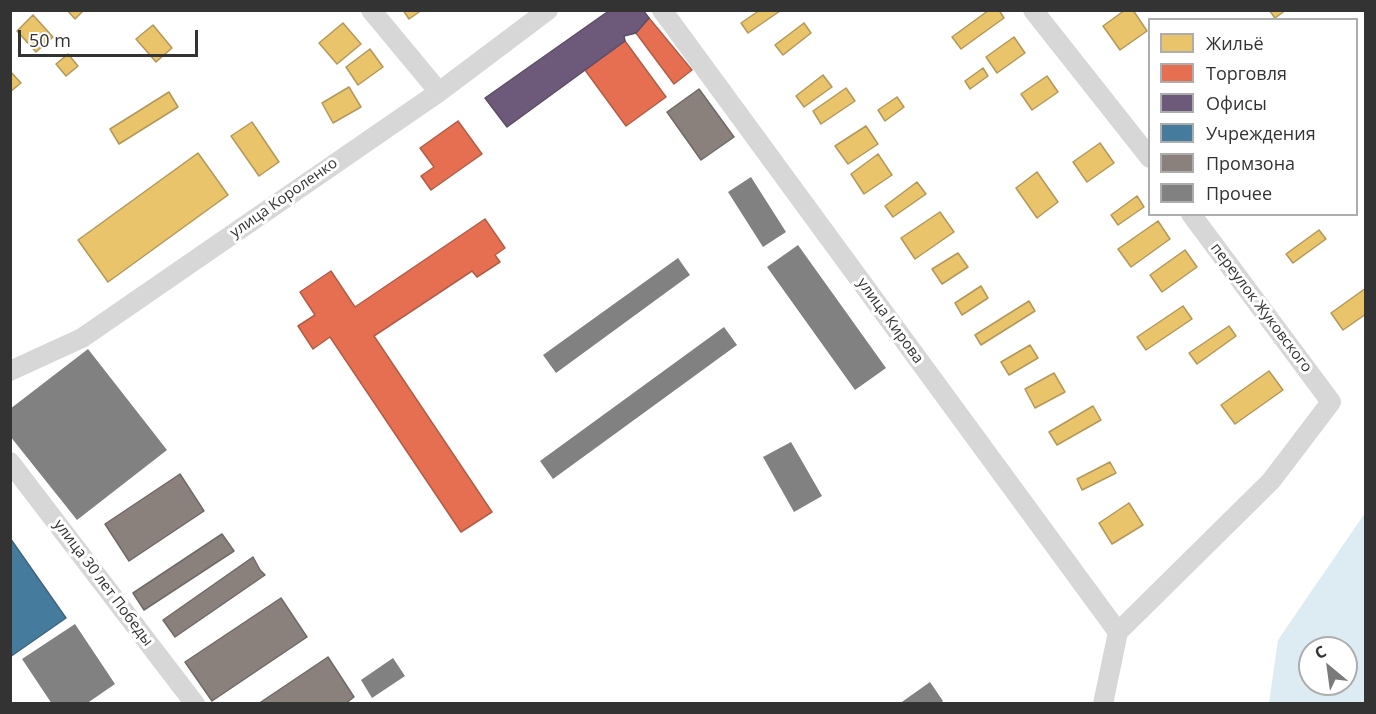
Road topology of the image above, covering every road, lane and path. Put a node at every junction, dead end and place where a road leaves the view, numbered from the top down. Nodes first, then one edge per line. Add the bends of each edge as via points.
1 (371, 10) edge
2 (548, 10) edge
3 (662, 10) edge
4 (1033, 10) edge
5 (439, 92) junction
6 (1148, 157) edge
7 (1192, 216) edge
8 (10, 371) edge
9 (10, 462) edge
10 (1118, 632) junction
11 (195, 704) edge
12 (1104, 704) edge

1 - 5 street
2 - 5 street, улица Короленко
3 - 10 street, улица Кирова
4 - 6 street
5 - 8 street, улица Короленко via 81,338
7 - 10 street, переулок Жуковского via 1331,402 1271,480
9 - 11 street, улица 30 лет Победы
10 - 12 street

